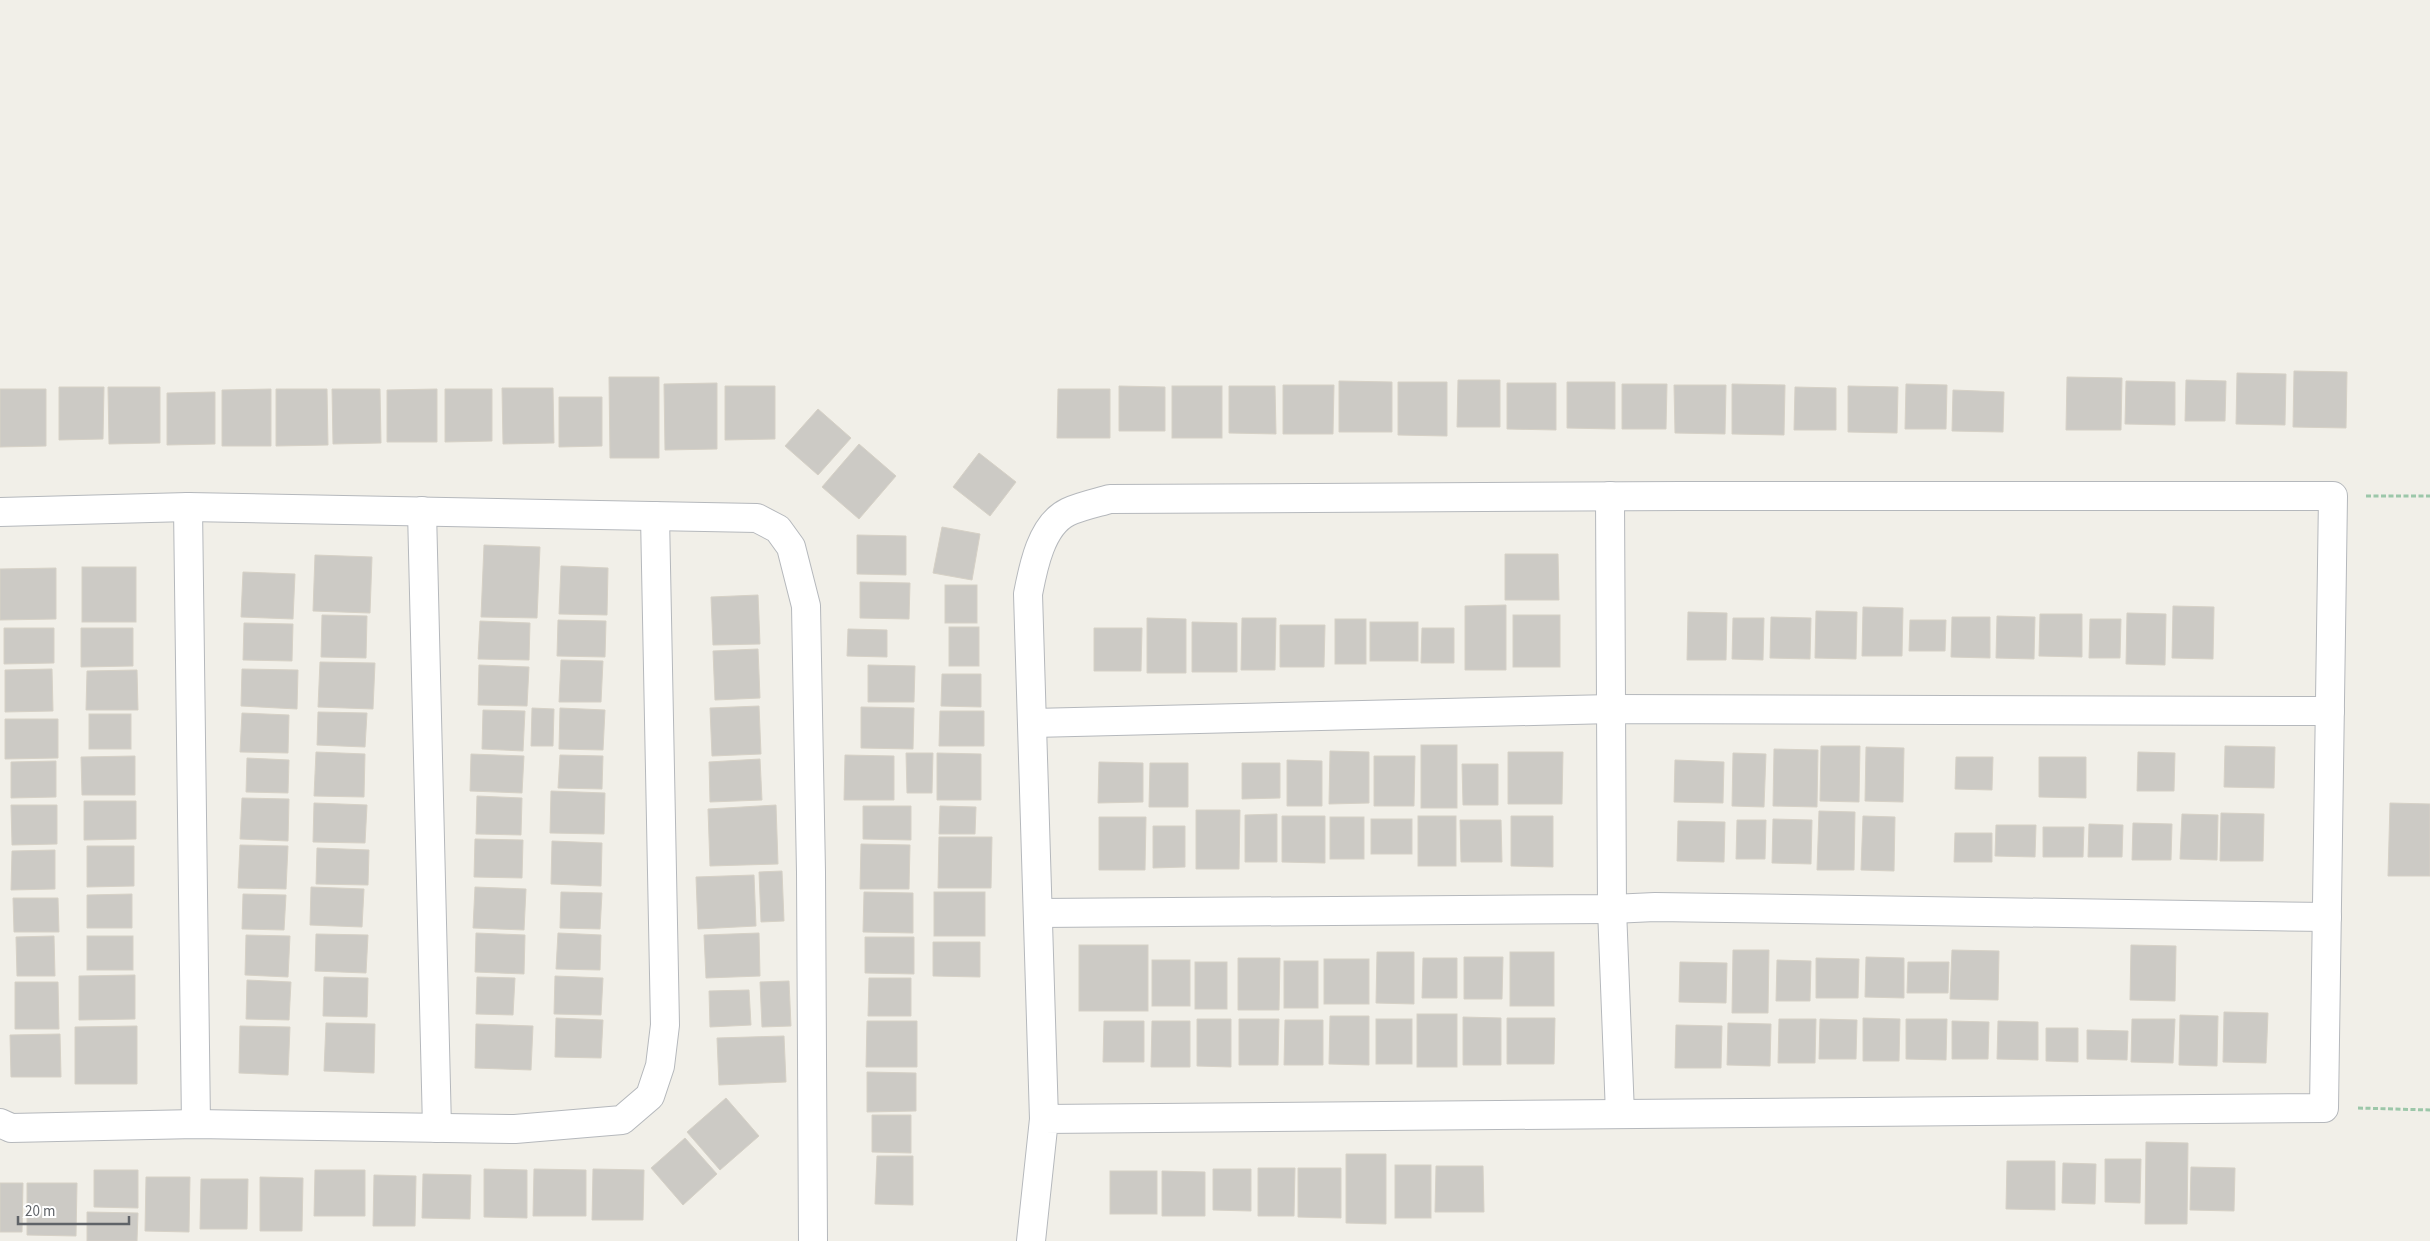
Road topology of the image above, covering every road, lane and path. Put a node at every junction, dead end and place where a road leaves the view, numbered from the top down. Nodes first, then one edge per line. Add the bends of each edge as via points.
1 (1610, 496) junction
2 (2333, 496) junction
3 (2430, 496) edge
4 (188, 507) junction
5 (0, 512) edge
6 (422, 512) junction
7 (655, 516) junction
8 (1612, 709) junction
9 (2330, 711) junction
10 (1033, 723) junction
11 (1612, 909) junction
12 (1038, 913) junction
13 (2327, 916) junction
14 (2324, 1108) junction
15 (2430, 1110) edge
16 (1620, 1114) junction
17 (1044, 1119) junction
18 (0, 1123) edge
19 (196, 1124) junction
20 (438, 1128) junction
21 (813, 1241) edge
22 (1031, 1241) edge

1 - 2 street
1 - 8 street
1 - 10 street via 1110,499 1067,513 1052,527 1035,557 1028,594
2 - 3 path
2 - 9 street
4 - 5 street
4 - 6 street
4 - 19 street
6 - 7 street
6 - 20 street
7 - 20 street via 665,1025 660,1066 650,1096 622,1120 516,1129
7 - 21 street via 757,518 778,530 791,547 806,606
8 - 9 street
8 - 10 street
8 - 11 street
9 - 13 street
10 - 12 street
11 - 12 street
11 - 13 street via 1655,906
11 - 16 street
12 - 17 street
13 - 14 street
14 - 15 path
14 - 16 street
16 - 17 street
17 - 22 street
18 - 19 street via 11,1128
19 - 20 street

